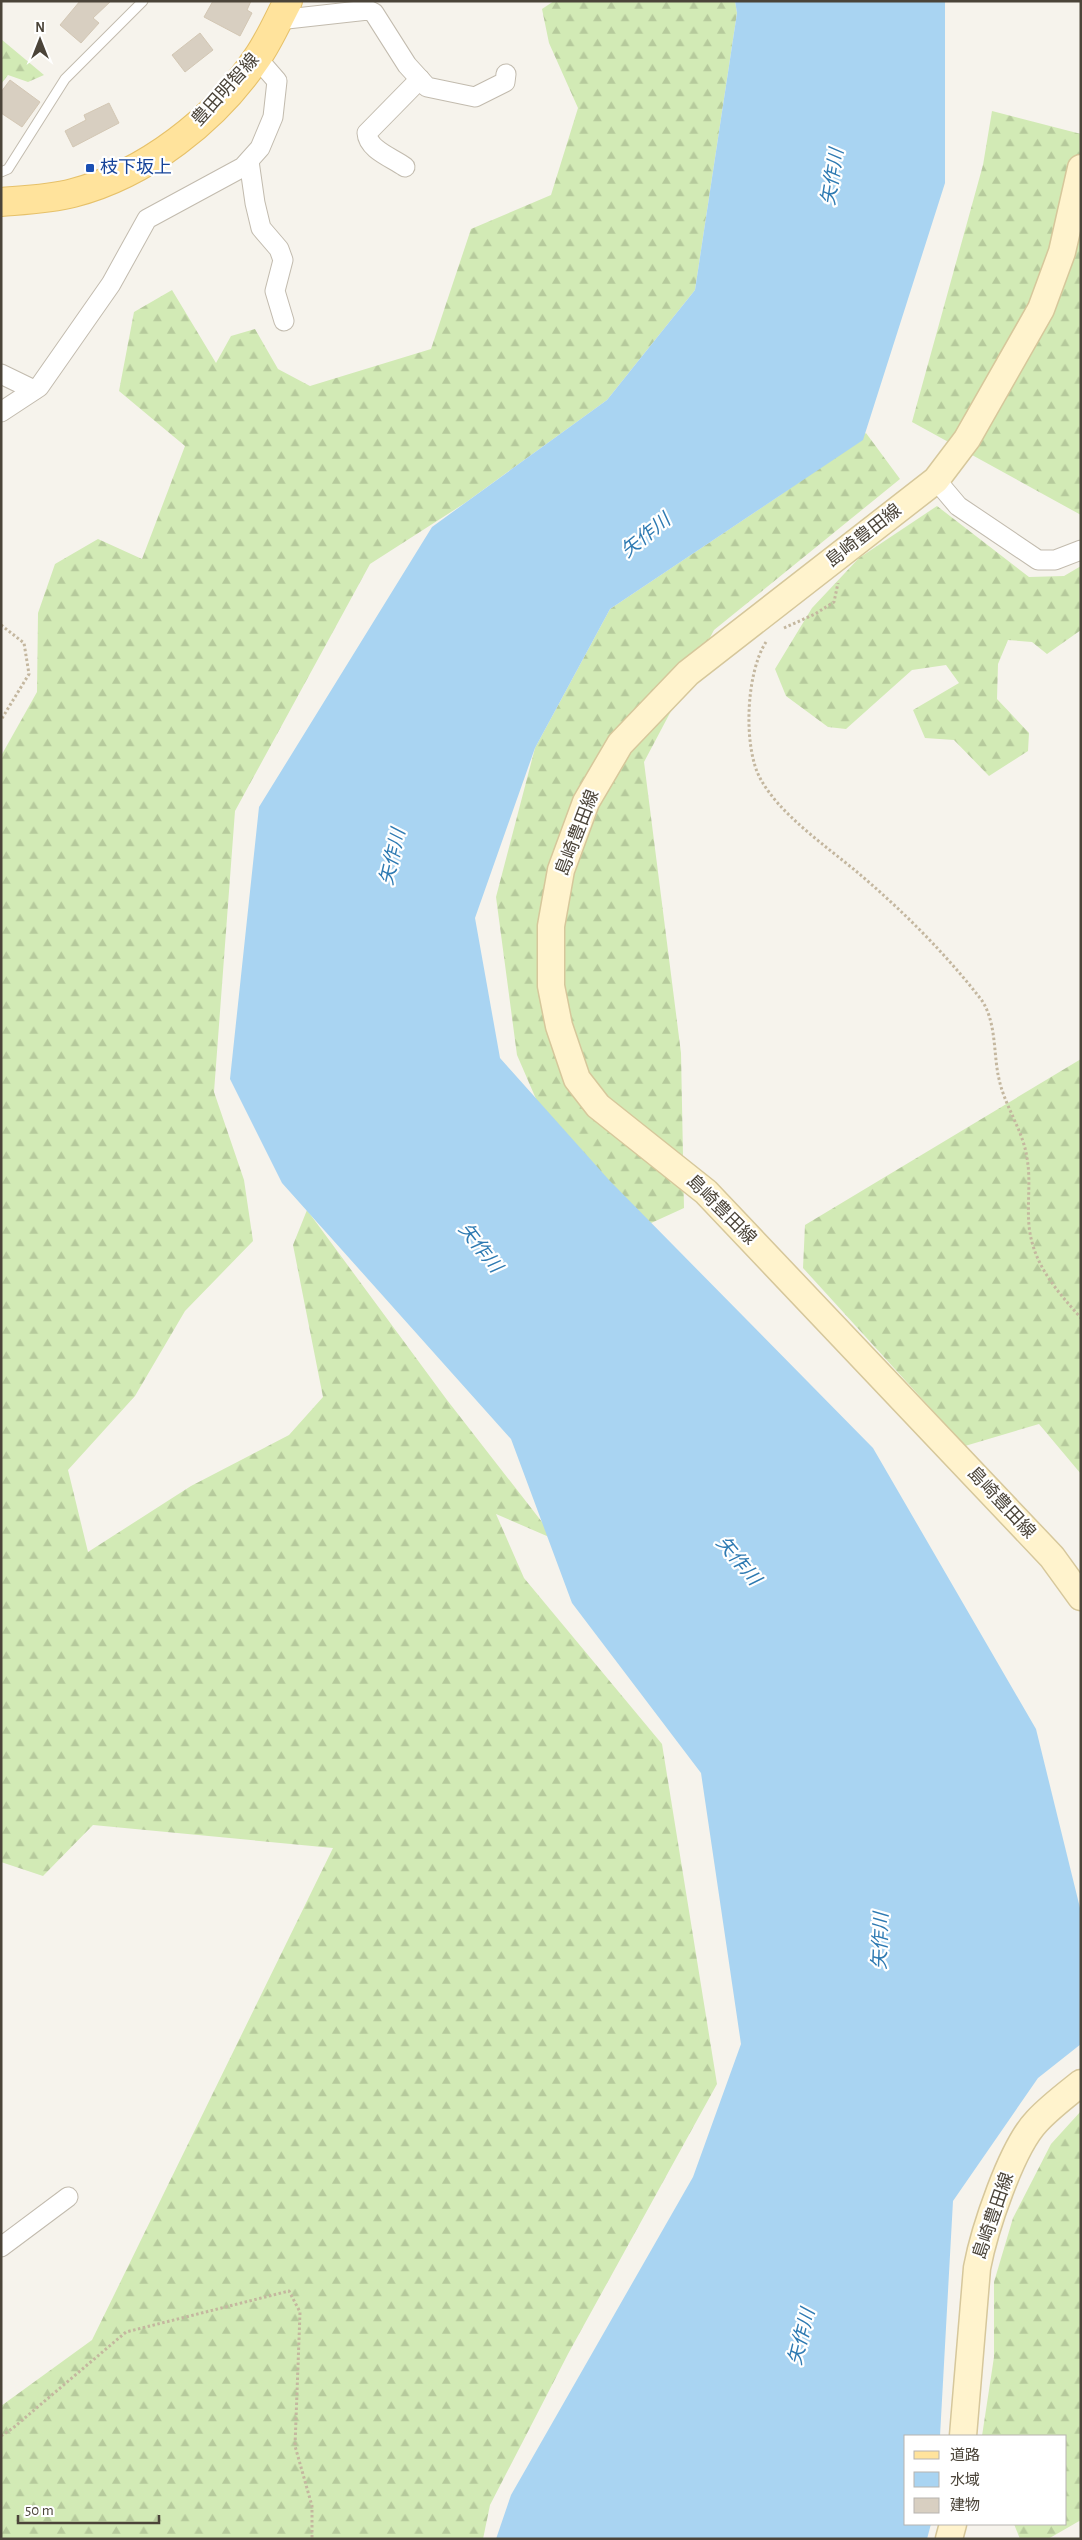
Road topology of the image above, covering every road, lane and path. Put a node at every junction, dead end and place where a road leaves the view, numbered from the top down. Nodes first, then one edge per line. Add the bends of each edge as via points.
1 (143, 1) edge
2 (283, 11) edge
3 (257, 58) junction
4 (506, 74) dead end
5 (420, 79) junction
6 (248, 161) junction
7 (405, 167) dead end
8 (1081, 168) edge
9 (1, 172) edge
10 (1, 202) edge
11 (284, 321) dead end
12 (1, 374) edge
13 (34, 390) junction
14 (1, 412) edge
15 (936, 480) junction
16 (1081, 550) edge
17 (838, 575) dead end
18 (1, 625) edge
19 (777, 631) dead end
20 (768, 638) dead end
21 (1, 720) edge
22 (1081, 1318) edge
23 (1081, 1598) edge
24 (1081, 2083) edge
25 (68, 2197) dead end
26 (1, 2246) edge
27 (963, 2435) edge
28 (1, 2436) edge
29 (952, 2525) edge
30 (312, 2539) edge
31 (948, 2539) edge

1 - 9 lane via 66,79 8,169
2 - 3 main road, 豊田明智線
2 - 5 street via 368,10 374,13
3 - 6 street via 277,81 273,117 260,148
3 - 10 main road, 豊田明智線 via 213,110 183,136 118,177 74,193
4 - 5 street via 505,82 475,97 427,87
5 - 7 street via 367,133 374,147
6 - 11 street via 261,228 279,249 283,260 275,291
6 - 13 street via 243,167 147,219 111,284
8 - 15 main road, 島崎豊田線 via 1062,252 1041,309 968,439
12 - 13 street
13 - 14 street
15 - 16 street via 958,506 1038,560 1055,560
15 - 23 main road, 島崎豊田線 via 688,673 620,744 586,802 561,870 551,926 551,986 577,1079 598,1106 706,1192 1052,1557
17 - 19 path via 834,602 816,614
18 - 21 path via 24,643 29,674
20 - 22 path via 755,663 750,702 752,750 759,777 767,791 810,834 858,873 936,947 982,1000 1005,1101 1022,1136 1028,1159 1029,1224 1035,1257
24 - 27 main road, 島崎豊田線 via 1037,2121 1018,2146 981,2243
25 - 26 street
28 - 30 path via 126,2332 289,2291 300,2312 294,2446 312,2506
29 - 31 main road

